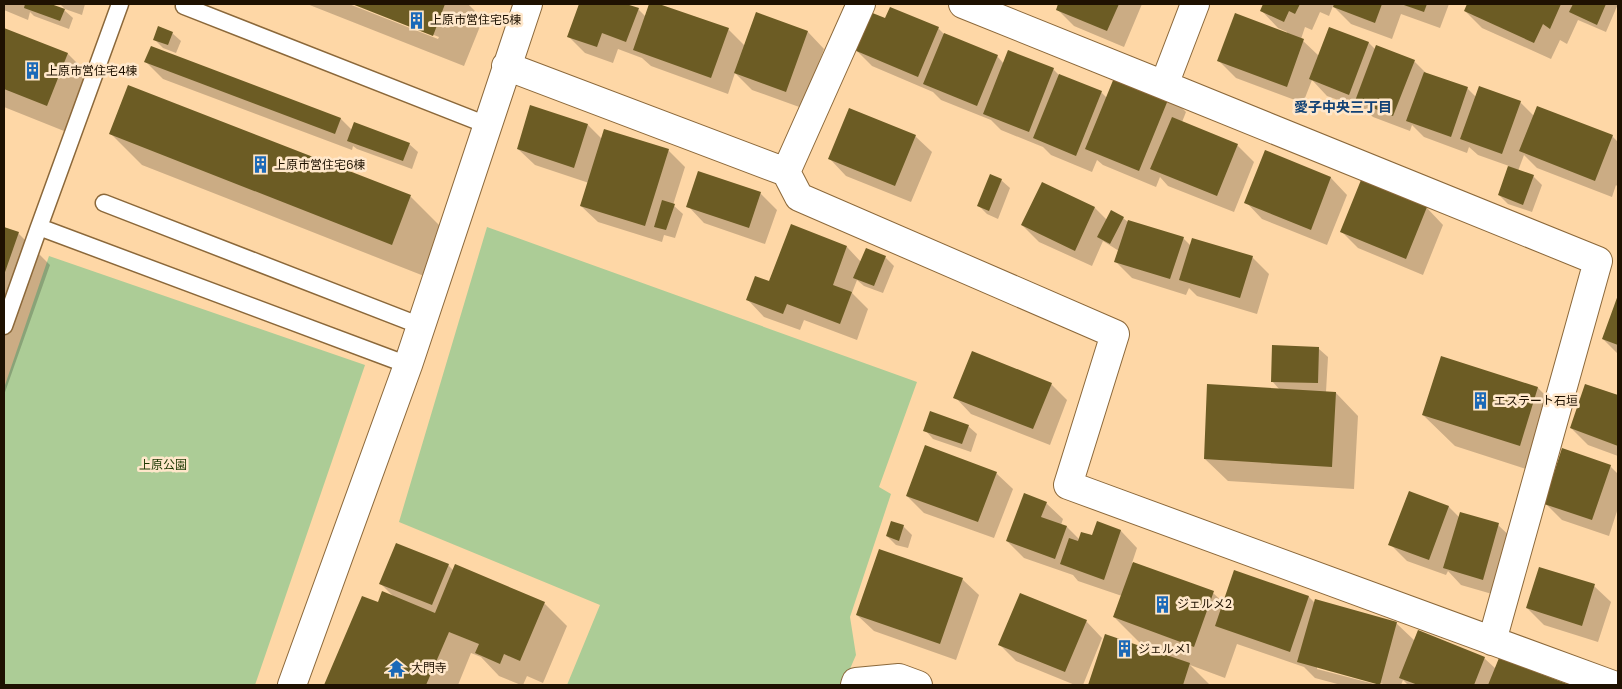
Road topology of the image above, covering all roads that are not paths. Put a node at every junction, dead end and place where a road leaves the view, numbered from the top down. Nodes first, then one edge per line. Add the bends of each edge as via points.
1 (120, 4) edge
2 (528, 4) edge
3 (861, 4) edge
4 (963, 4) edge
5 (1195, 4) edge
6 (184, 6) dead end
7 (506, 66) junction
8 (1164, 85) junction
9 (487, 126) junction
10 (786, 172) junction
11 (104, 203) dead end
12 (38, 226) junction
13 (1608, 265) edge
14 (4, 326) edge
15 (420, 326) junction
16 (408, 365) junction
17 (1492, 641) junction
18 (292, 685) edge
19 (855, 685) edge
20 (918, 685) edge
21 (1613, 685) edge

1 - 12 lane
2 - 7 street
3 - 10 street
4 - 8 street
5 - 8 street
6 - 9 lane
7 - 9 street
7 - 10 street
8 - 13 street
9 - 15 street
10 - 17 street via 799,197 1115,334 1068,485
11 - 15 lane
12 - 14 lane
12 - 16 lane
13 - 17 street
15 - 16 street
16 - 18 street
17 - 21 street
19 - 20 street via 856,682 899,678

